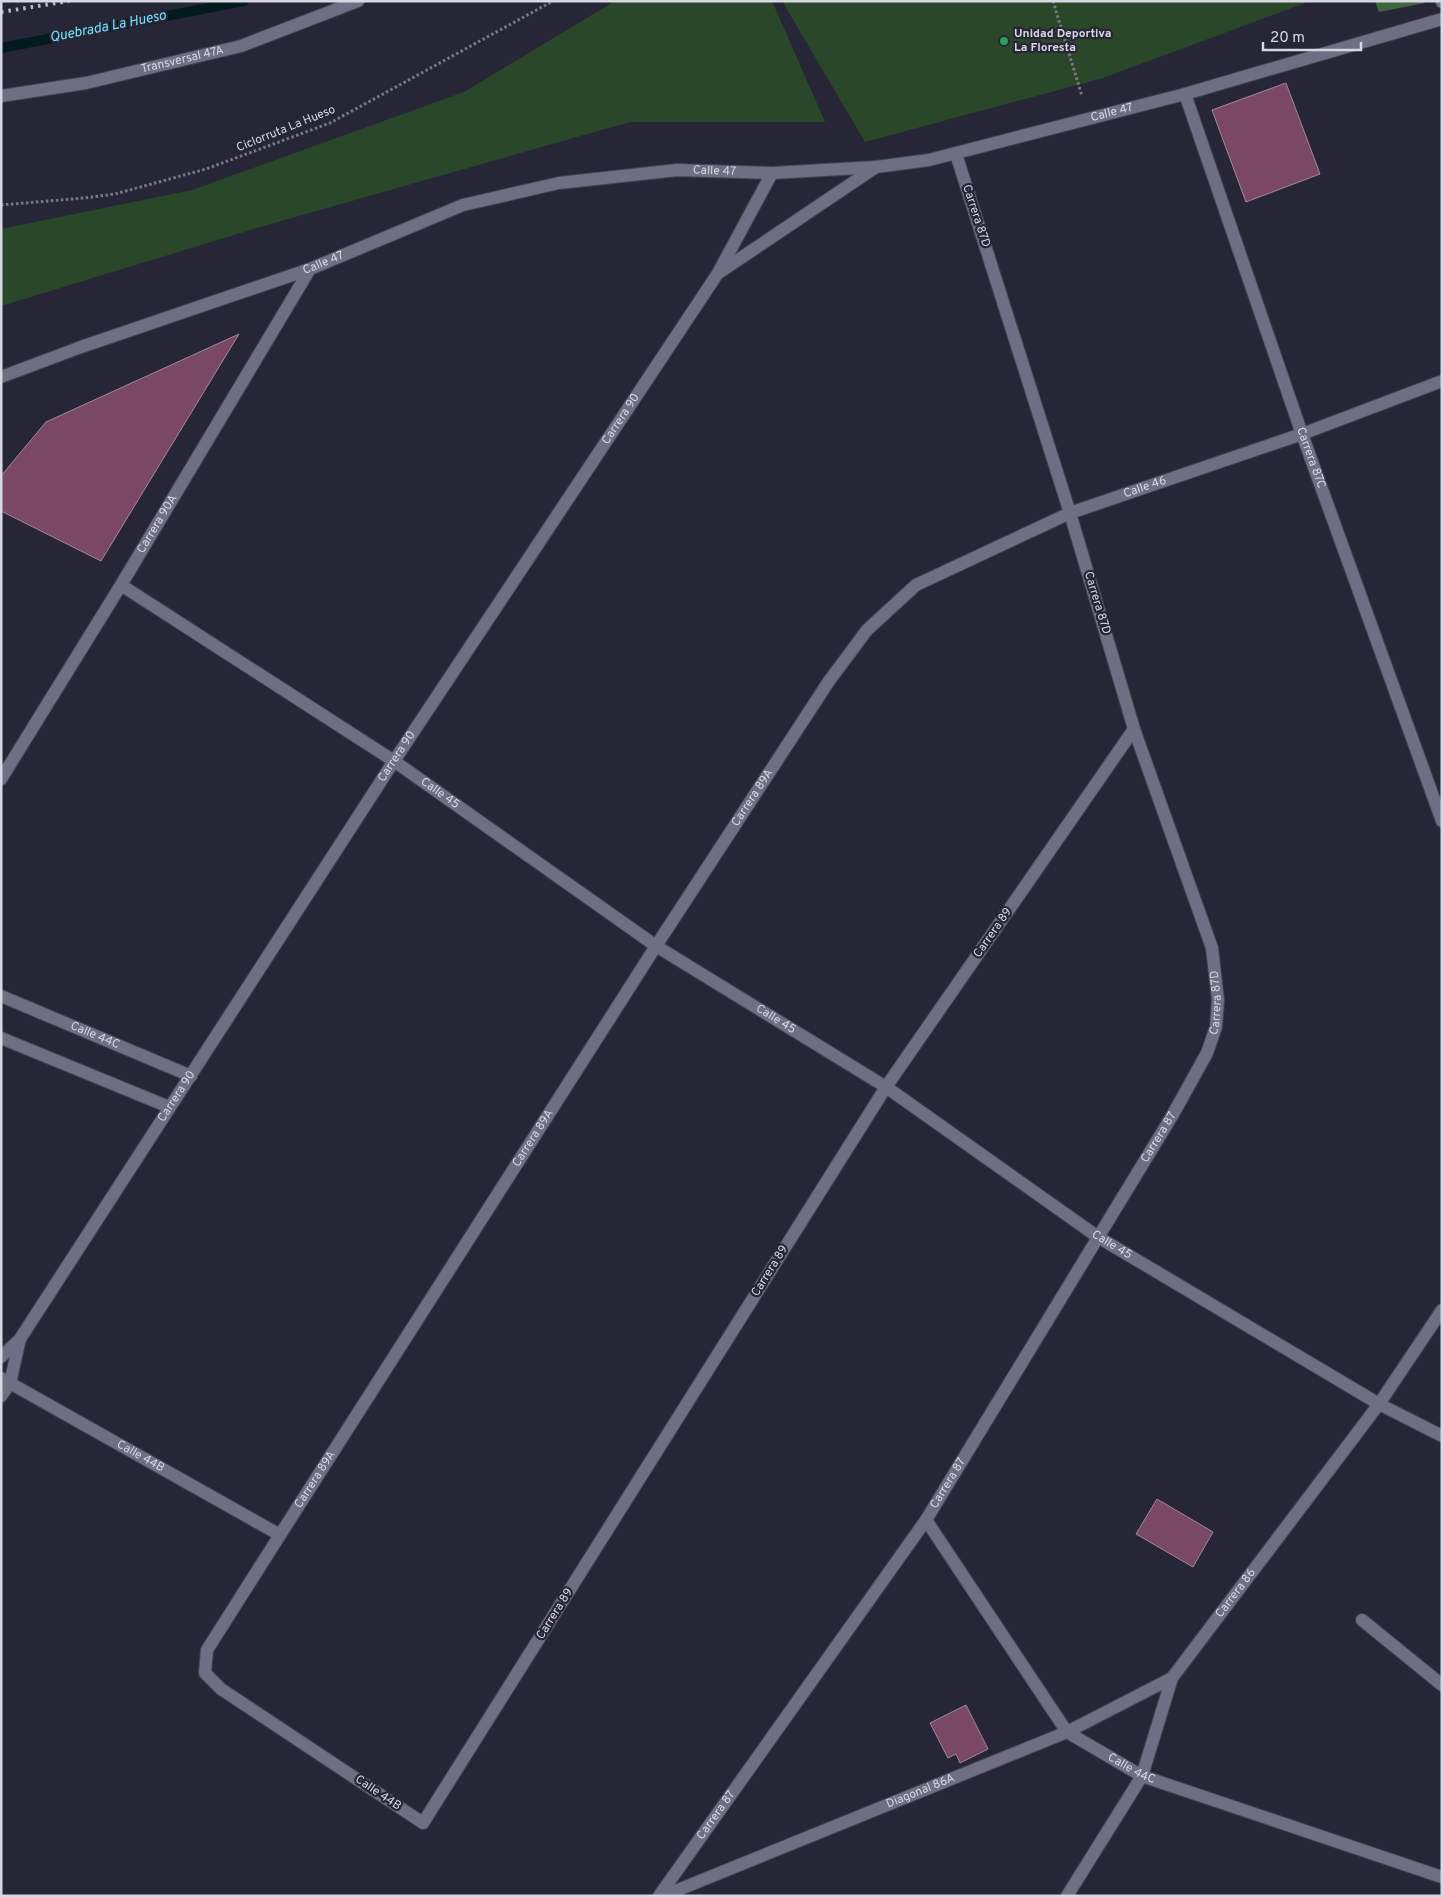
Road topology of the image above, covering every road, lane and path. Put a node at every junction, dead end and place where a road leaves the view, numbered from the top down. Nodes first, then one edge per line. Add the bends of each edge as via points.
1 (358, 1) edge
2 (553, 1) edge
3 (1053, 1) edge
4 (1442, 19) edge
5 (1186, 94) junction
6 (1, 96) edge
7 (1089, 119) junction
8 (956, 154) junction
9 (876, 167) junction
10 (772, 173) junction
11 (1, 205) edge
12 (310, 269) junction
13 (718, 273) junction
14 (1, 377) edge
15 (1442, 381) edge
16 (1302, 434) junction
17 (1070, 512) junction
18 (121, 585) junction
19 (867, 630) joint
20 (1134, 729) junction
21 (394, 760) junction
22 (1, 779) edge
23 (1442, 820) edge
24 (656, 946) junction
25 (1, 996) edge
26 (1, 1038) edge
27 (1207, 1053) joint
28 (191, 1076) junction
29 (886, 1087) junction
30 (169, 1107) junction
31 (1098, 1237) junction
32 (1442, 1310) edge
33 (20, 1339) junction
34 (1, 1357) edge
35 (6, 1380) edge
36 (1, 1396) edge
37 (1379, 1404) junction
38 (1442, 1436) edge
39 (926, 1520) junction
40 (280, 1535) junction
41 (1362, 1620) dead end
42 (207, 1650) joint
43 (1172, 1678) junction
44 (1442, 1685) edge
45 (1067, 1732) junction
46 (1142, 1776) junction
47 (423, 1824) joint
48 (1442, 1877) edge
49 (661, 1896) edge
50 (1067, 1896) edge

1 - 6 street, Transversal 47A via 241,46 86,83
2 - 11 path, Ciclorruta La Hueso via 330,122 214,166 115,194
3 - 7 path
4 - 5 street, Calle 47
5 - 7 street, Calle 47
5 - 16 street, Carrera 87C
7 - 8 street, Calle 47
8 - 9 street, Calle 47
8 - 17 street, Carrera 87D
9 - 10 street, Calle 47
9 - 13 street
10 - 12 street, Calle 47 via 677,170 559,183 463,205
10 - 13 street, Carrera 90
12 - 14 street, Calle 47
12 - 18 street, Carrera 90A
13 - 21 street, Carrera 90
15 - 16 street, Calle 46
16 - 17 street, Calle 46
16 - 23 street, Carrera 87C
17 - 19 street, Calle 46 via 916,585
17 - 20 street, Carrera 87D
18 - 21 street, Calle 45
18 - 22 street, Carrera 90A
19 - 24 street, Carrera 89A via 829,681
20 - 27 street, Carrera 87D via 1212,948 1218,1000 1216,1027
20 - 29 street, Carrera 89
21 - 24 street, Calle 45
21 - 28 street, Carrera 90
24 - 29 street, Calle 45
24 - 40 street, Carrera 89A
25 - 28 street, Calle 44C
26 - 30 street
27 - 31 street, Carrera 87
28 - 30 street, Carrera 90
29 - 31 street, Calle 45
29 - 47 street, Carrera 89
30 - 33 street, Carrera 90
31 - 37 street, Calle 45
31 - 39 street, Carrera 87
32 - 37 street, Carrera 86
33 - 34 street, Carrera 90
33 - 35 street, Carrera 90
35 - 36 street, Carrera 90
35 - 40 street, Calle 44B
37 - 38 street, Calle 45
37 - 43 street, Carrera 86
39 - 45 street, Calle 44C
39 - 49 street, Carrera 87
40 - 42 street, Carrera 89A
41 - 44 street
42 - 47 street, Calle 44B via 205,1673 221,1689
43 - 45 street, Diagonal 86A
43 - 46 street, Carrera 86
45 - 46 street, Calle 44C
45 - 49 street, Diagonal 86A
46 - 48 street, Calle 44C
46 - 50 street, Carrera 86

